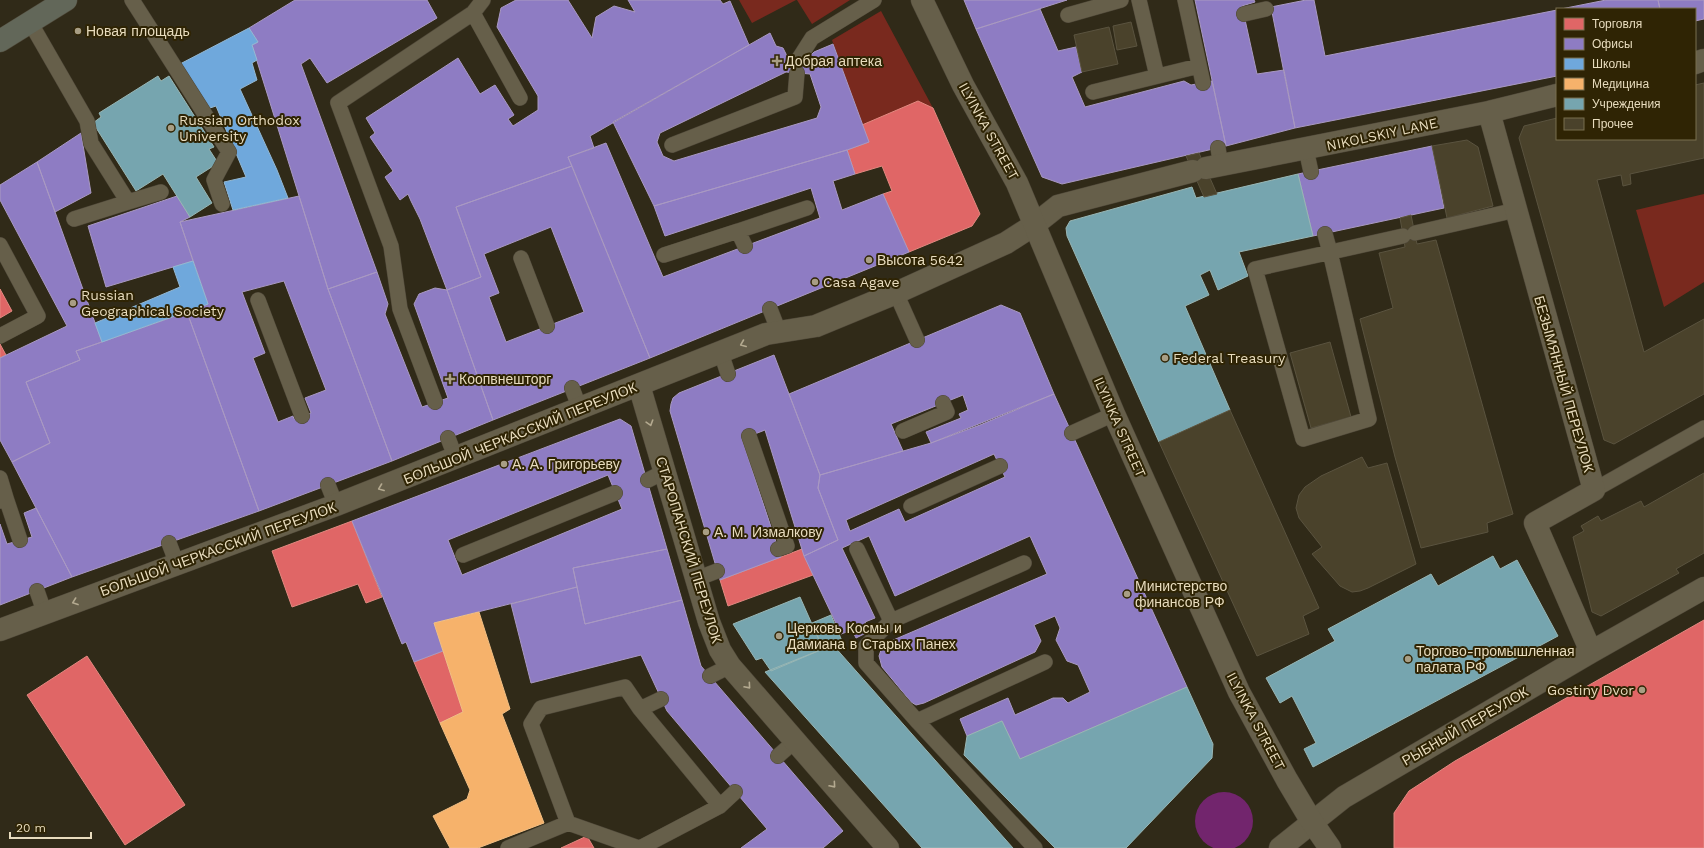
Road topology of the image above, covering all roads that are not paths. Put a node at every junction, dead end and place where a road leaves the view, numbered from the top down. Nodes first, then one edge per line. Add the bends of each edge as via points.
1 (66, 0) edge
2 (132, 0) edge
3 (483, 0) edge
4 (874, 0) edge
5 (922, 0) edge
6 (1121, 0) edge
7 (1139, 0) edge
8 (1185, 0) edge
9 (1266, 9) dead end
10 (473, 14) junction
11 (1244, 14) dead end
12 (1068, 15) dead end
13 (30, 22) junction
14 (0, 41) edge
15 (1199, 66) junction
16 (1157, 76) junction
17 (1203, 83) dead end
18 (1092, 92) dead end
19 (1556, 95) edge
20 (520, 98) dead end
21 (1489, 112) junction
22 (672, 145) dead end
23 (1306, 149) junction
24 (1311, 172) dead end
25 (161, 192) dead end
26 (128, 202) junction
27 (222, 204) dead end
28 (807, 208) dead end
29 (1516, 210) junction
30 (74, 220) dead end
31 (1034, 225) junction
32 (738, 231) junction
33 (1325, 234) dead end
34 (0, 245) edge
35 (745, 246) dead end
36 (1330, 252) junction
37 (664, 255) dead end
38 (521, 258) dead end
39 (896, 293) junction
40 (258, 300) dead end
41 (770, 309) dead end
42 (547, 326) dead end
43 (779, 332) junction
44 (0, 336) edge
45 (917, 340) dead end
46 (721, 353) junction
47 (728, 374) dead end
48 (639, 385) junction
49 (572, 388) dead end
50 (435, 402) dead end
51 (943, 403) dead end
52 (580, 409) junction
53 (1114, 414) junction
54 (302, 416) dead end
55 (1704, 428) edge
56 (903, 431) dead end
57 (1072, 433) dead end
58 (749, 436) dead end
59 (448, 438) dead end
60 (456, 459) junction
61 (1000, 466) dead end
62 (0, 478) edge
63 (1594, 490) junction
64 (615, 493) dead end
65 (3, 500) edge
66 (911, 506) dead end
67 (20, 540) dead end
68 (169, 543) dead end
69 (778, 549) dead end
70 (857, 549) dead end
71 (463, 555) dead end
72 (1024, 563) dead end
73 (177, 564) junction
74 (717, 571) dead end
75 (696, 579) junction
76 (1704, 588) edge
77 (37, 591) dead end
78 (44, 614) junction
79 (891, 621) junction
80 (0, 630) edge
81 (1591, 652) junction
82 (1045, 662) dead end
83 (730, 666) junction
84 (710, 676) dead end
85 (661, 699) dead end
86 (640, 709) junction
87 (917, 721) junction
88 (795, 741) junction
89 (778, 756) dead end
90 (735, 792) dead end
91 (720, 806) junction
92 (1312, 822) junction
93 (568, 823) junction
94 (508, 848) edge
95 (639, 848) edge
96 (888, 848) edge
97 (1035, 848) edge
98 (1280, 848) edge
99 (1330, 848) edge

1 - 13 main road
2 - 27 lane via 229,152 214,180
3 - 10 lane
4 - 22 lane via 812,38 797,66 795,97
5 - 31 street, ILYINKA STREET via 963,85 1017,183
6 - 12 lane
7 - 16 lane
8 - 15 lane via 1195,24
9 - 11 lane
10 - 20 lane
10 - 50 lane via 338,103 391,246 400,308
13 - 14 main road
13 - 26 lane via 87,122 91,143
15 - 16 lane
15 - 17 lane
16 - 18 lane
19 - 21 street, NIKOLSKIY LANE
21 - 23 street, NIKOLSKIY LANE
21 - 29 street, БЕЗЫМЯННЫЙ ПЕРЕУЛОК
23 - 24 lane
23 - 31 street, NIKOLSKIY LANE via 1209,163 1058,206
25 - 26 lane
26 - 30 lane
28 - 32 lane
29 - 36 lane
29 - 63 street, БЕЗЫМЯННЫЙ ПЕРЕУЛОК
31 - 39 street, БОЛЬШОЙ ЧЕРКАССКИЙ ПЕРЕУЛОК via 1006,242
31 - 53 street, ILYINKA STREET
32 - 35 lane
32 - 37 lane
33 - 36 lane
34 - 44 lane via 38,316
36 - 36 lane via 1369,419 1303,439 1255,270
38 - 42 lane
39 - 43 street, БОЛЬШОЙ ЧЕРКАССКИЙ ПЕРЕУЛОК via 816,326
39 - 45 lane
40 - 54 lane
41 - 43 lane
43 -> 46 street, БОЛЬШОЙ ЧЕРКАССКИЙ ПЕРЕУЛОК via 766,334
46 - 47 lane
46 - 48 street, БОЛЬШОЙ ЧЕРКАССКИЙ ПЕРЕУЛОК
48 - 52 street, БОЛЬШОЙ ЧЕРКАССКИЙ ПЕРЕУЛОК
48 -> 75 street, СТАРОПАНСКИЙ ПЕРЕУЛОК via 656,476
49 - 52 lane
51 - 56 lane via 947,412
52 - 60 street, БОЛЬШОЙ ЧЕРКАССКИЙ ПЕРЕУЛОК
53 - 57 lane
53 - 92 street, ILYINKA STREET via 1239,692
55 - 63 lane
58 - 69 lane via 787,546
59 - 60 lane
60 -> 73 street, БОЛЬШОЙ ЧЕРКАССКИЙ ПЕРЕУЛОК via 332,495
61 - 66 lane
62 - 65 lane
63 - 81 street, БЕЗЫМЯННЫЙ ПЕРЕУЛОК via 1535,523
64 - 71 lane
65 - 67 lane
68 - 73 lane
70 - 79 lane
72 - 79 lane
73 -> 78 street, БОЛЬШОЙ ЧЕРКАССКИЙ ПЕРЕУЛОК
74 - 75 lane
75 - 83 street, СТАРОПАНСКИЙ ПЕРЕУЛОК via 713,635
76 - 81 street, РЫБНЫЙ ПЕРЕУЛОК
77 - 78 lane
78 - 80 street, БОЛЬШОЙ ЧЕРКАССКИЙ ПЕРЕУЛОК
79 - 87 lane via 866,646 866,663
81 - 92 street, РЫБНЫЙ ПЕРЕУЛОК via 1344,797
82 - 87 lane
83 - 84 lane
83 -> 88 street, СТАРОПАНСКИЙ ПЕРЕУЛОК
85 - 86 lane
86 - 91 lane
86 - 93 lane via 625,687 541,708 531,724
87 - 97 lane
88 - 89 lane
88 -> 96 street, СТАРОПАНСКИЙ ПЕРЕУЛОК
90 - 91 lane
91 - 95 lane
92 - 98 street, РЫБНЫЙ ПЕРЕУЛОК
92 - 99 street, ILYINKA STREET
93 - 94 lane
93 - 95 lane

